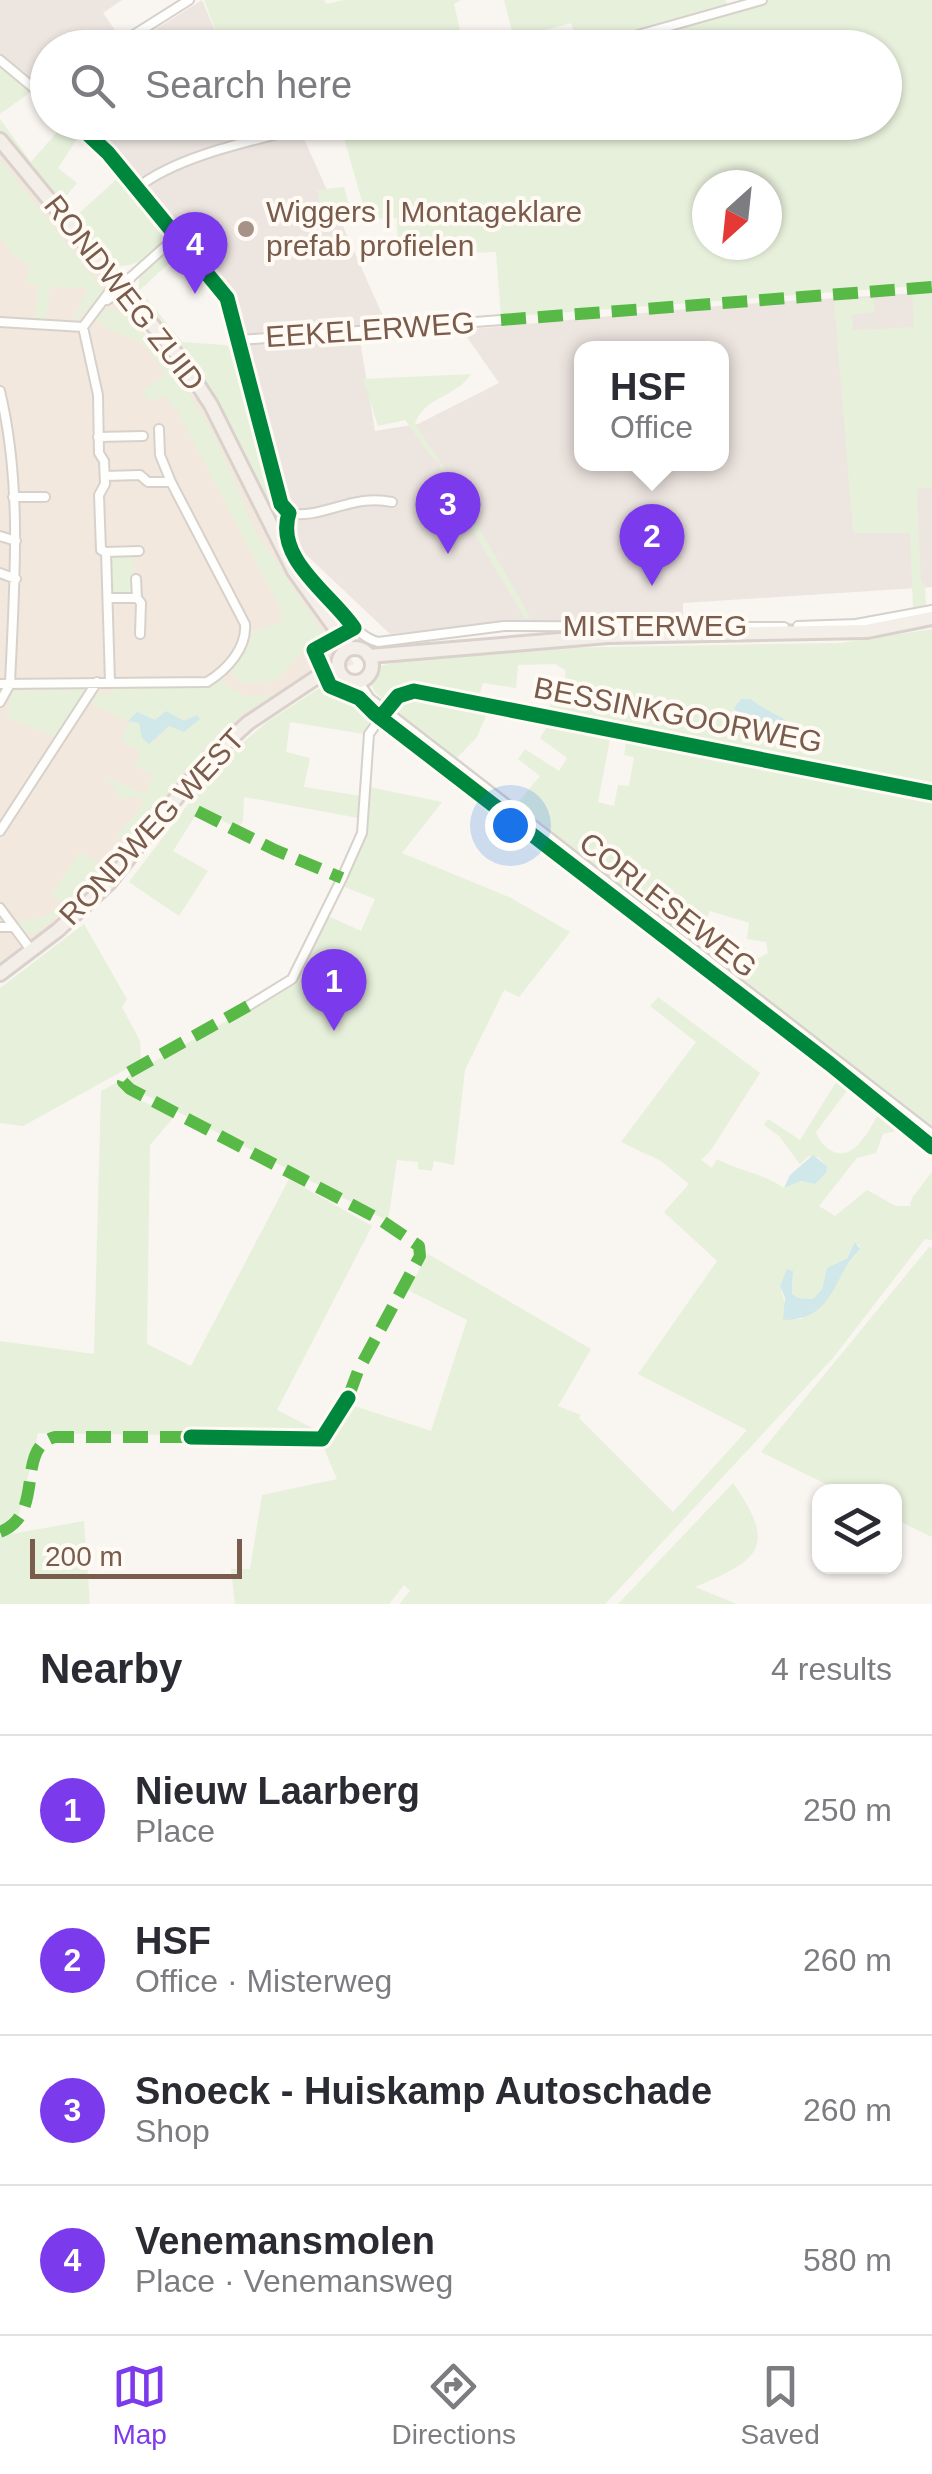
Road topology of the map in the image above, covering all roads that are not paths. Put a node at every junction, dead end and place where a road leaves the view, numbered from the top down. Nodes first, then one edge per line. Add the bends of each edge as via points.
1 (189, 0) edge
2 (762, 0) edge
3 (141, 30) edge
4 (656, 30) edge
5 (0, 60) edge
6 (30, 83) edge
7 (0, 140) edge
8 (94, 140) edge
9 (261, 140) edge
10 (137, 188) junction
11 (177, 236) junction
12 (118, 288) junction
13 (501, 320) dead end
14 (0, 322) edge
15 (83, 328) junction
16 (240, 340) junction
17 (0, 391) edge
18 (3, 419) edge
19 (159, 429) dead end
20 (98, 436) junction
21 (143, 436) dead end
22 (0, 464) edge
23 (11, 466) junction
24 (105, 476) junction
25 (171, 482) junction
26 (45, 497) dead end
27 (0, 501) edge
28 (13, 501) junction
29 (392, 502) dead end
30 (289, 513) junction
31 (0, 536) edge
32 (16, 540) junction
33 (139, 551) dead end
34 (106, 552) junction
35 (0, 573) edge
36 (16, 579) junction
37 (136, 579) dead end
38 (109, 598) junction
39 (137, 598) junction
40 (932, 610) edge
41 (0, 611) edge
42 (13, 617) junction
43 (932, 618) edge
44 (140, 634) dead end
45 (347, 651) junction
46 (366, 671) junction
47 (340, 672) junction
48 (97, 682) junction
49 (110, 682) junction
50 (5, 684) edge
51 (0, 702) edge
52 (381, 709) junction
53 (0, 831) edge
54 (0, 908) edge
55 (0, 928) edge
56 (14, 928) junction
57 (31, 950) junction
58 (0, 974) edge
59 (248, 1006) dead end
60 (932, 1136) edge

1 - 3 street
2 - 4 street
5 - 6 street
7 - 12 main road, RONDWEG ZUID
8 - 10 street
9 - 10 street via 158,171
10 - 11 street
11 - 12 street
11 - 16 street via 223,289
12 - 15 street
12 - 45 main road, RONDWEG ZUID via 235,455 294,572
13 - 16 street, EEKELERWEG
14 - 15 street
15 - 20 street via 98,396
16 - 30 street via 281,504
17 - 18 street
18 - 23 street
19 - 25 street
20 - 21 street
20 - 24 street
22 - 23 street
23 - 28 street
24 - 25 street
24 - 34 street via 99,496
25 - 49 street via 244,624 244,642 207,682
26 - 28 street
27 - 28 street
28 - 32 street
29 - 30 street via 371,498
30 - 40 street, MISTERWEG via 293,551 304,571 360,634 378,642 504,626 856,624
31 - 32 street
32 - 36 street
33 - 34 street
34 - 38 street
35 - 36 street
36 - 42 street
37 - 39 street
38 - 39 street
38 - 49 street
39 - 44 street
41 - 42 street
42 - 50 street
43 - 46 main road, MISTERWEG via 853,632 608,636 400,655
45 - 46 main road via 361,650
45 - 47 main road
46 - 47 main road
46 - 52 main road, CORLESEWEG via 368,699
47 - 57 main road, RONDWEG WEST via 248,723 215,753 108,883
48 - 49 street
48 - 50 street
48 - 53 street
50 - 51 street
52 - 59 street via 369,734 362,834 292,979
52 - 60 main road, CORLESEWEG
54 - 56 street
55 - 56 street
56 - 57 street
57 - 58 main road, RONDWEG WEST

